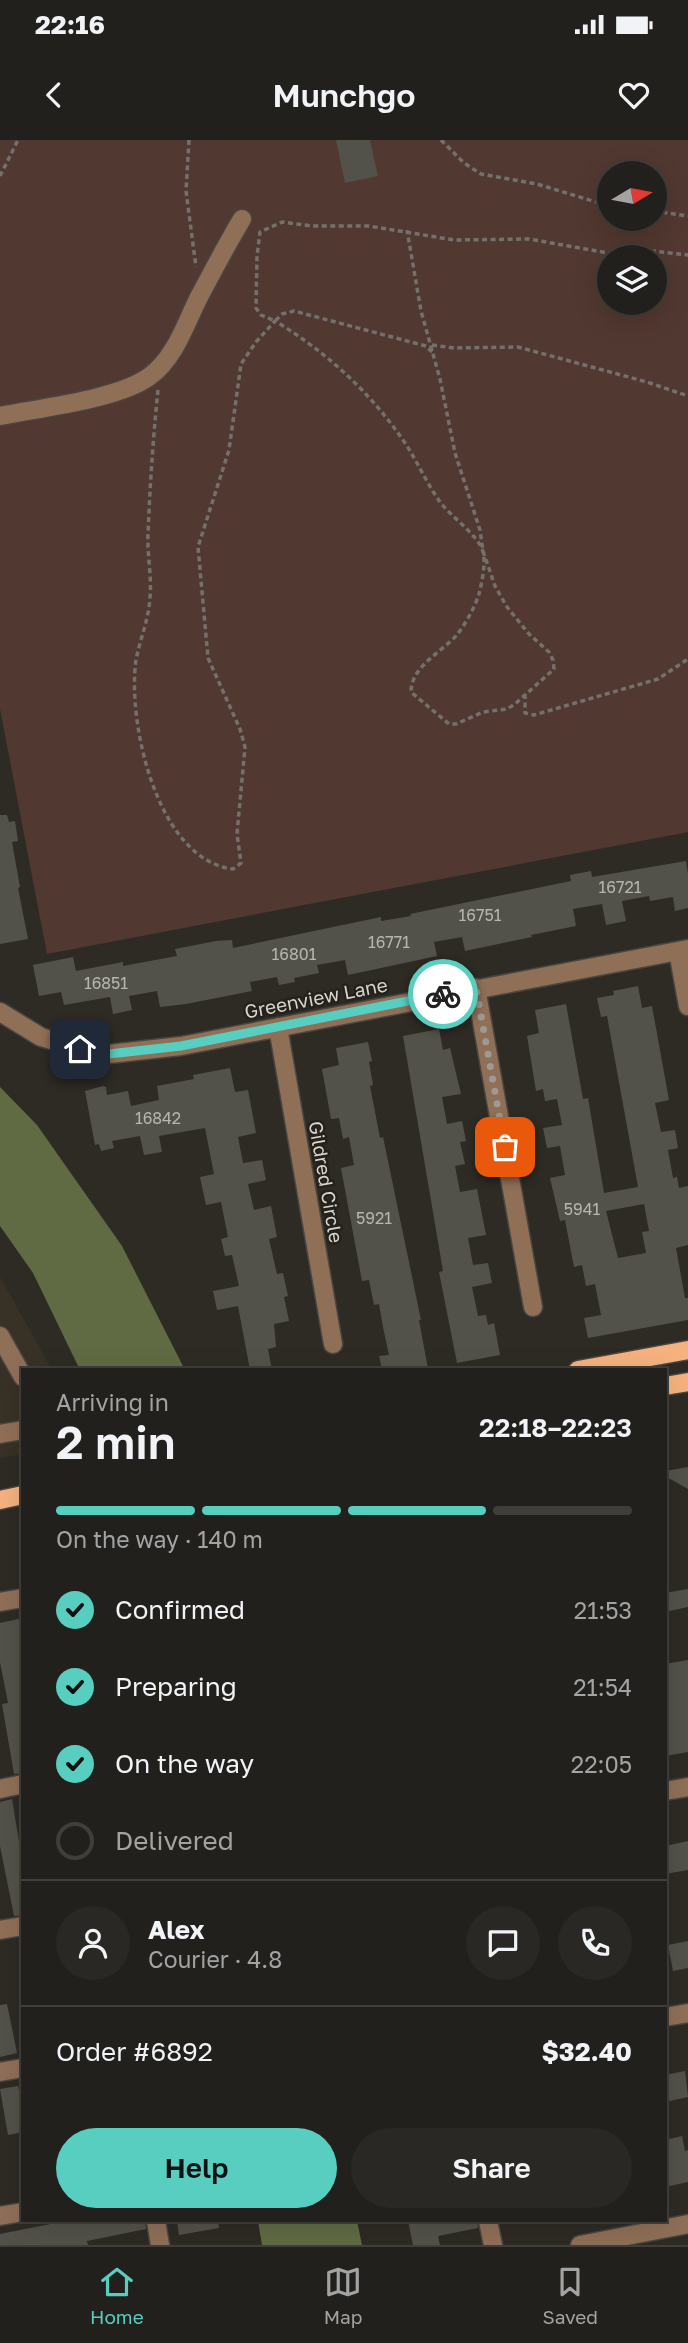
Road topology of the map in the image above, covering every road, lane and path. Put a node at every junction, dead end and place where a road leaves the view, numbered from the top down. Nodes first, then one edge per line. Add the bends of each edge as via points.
1 (18, 140) edge
2 (189, 140) edge
3 (441, 140) edge
4 (0, 176) edge
5 (597, 202) edge
6 (667, 213) edge
7 (688, 216) edge
8 (242, 219) dead end
9 (407, 230) junction
10 (688, 255) edge
11 (199, 297) junction
12 (275, 321) junction
13 (431, 345) junction
14 (433, 354) junction
15 (159, 368) junction
16 (688, 397) edge
17 (0, 416) edge
18 (483, 551) junction
19 (688, 659) edge
20 (525, 694) junction
21 (683, 950) edge
22 (476, 988) junction
23 (688, 1006) edge
24 (0, 1013) edge
25 (278, 1027) junction
26 (533, 1307) dead end
27 (0, 1336) edge
28 (333, 1344) dead end
29 (688, 1350) edge
30 (589, 1368) edge
31 (21, 1373) edge
32 (688, 1382) edge
33 (667, 1387) edge
34 (21, 1430) edge
35 (0, 1434) edge
36 (21, 1495) edge
37 (0, 1500) edge
38 (21, 1598) edge
39 (0, 1602) edge
40 (21, 1784) edge
41 (688, 1787) edge
42 (0, 1789) edge
43 (667, 1791) edge
44 (21, 1926) edge
45 (0, 1930) edge
46 (688, 2013) edge
47 (667, 2017) edge
48 (21, 2068) edge
49 (0, 2072) edge
50 (21, 2212) edge
51 (0, 2216) edge
52 (156, 2222) edge
53 (488, 2222) edge
54 (688, 2224) edge
55 (160, 2245) edge
56 (493, 2245) edge
57 (580, 2245) edge

1 - 4 path
2 - 11 path via 186,191
3 - 5 path via 481,174 537,184
6 - 7 path
8 - 11 street
9 - 10 path via 454,240 529,239 600,252
9 - 12 path via 282,222 260,232 256,308
9 - 13 path
11 - 15 street via 175,347
12 - 14 path via 294,311 314,315 426,346
12 - 15 path via 241,364 229,450 198,547 208,659 245,747 237,834 242,858 233,869 202,858 180,838 139,744 136,661 150,597 148,533
12 - 18 path via 332,361 366,395 401,438 439,501
13 - 14 path
13 - 16 path via 518,347
14 - 18 path
15 - 17 street via 131,387 108,395
18 - 20 path via 507,607 553,660 554,670
18 - 20 path via 478,597 456,636 418,671 411,692 449,724 506,709
19 - 20 path via 658,679 534,715 525,713
21 - 22 street, Greenview Lane
21 - 23 street
22 - 25 street, Greenview Lane
22 - 26 street
24 - 25 street, Greenview Lane via 41,1037 100,1055 181,1046
25 - 28 street, Gildred Circle
27 - 31 street
29 - 30 main road
32 - 33 main road
34 - 35 street
36 - 37 main road
38 - 39 street
40 - 42 street
41 - 43 street
44 - 45 street
46 - 47 street
48 - 49 street
50 - 51 street
52 - 55 street
53 - 56 street
54 - 57 street

